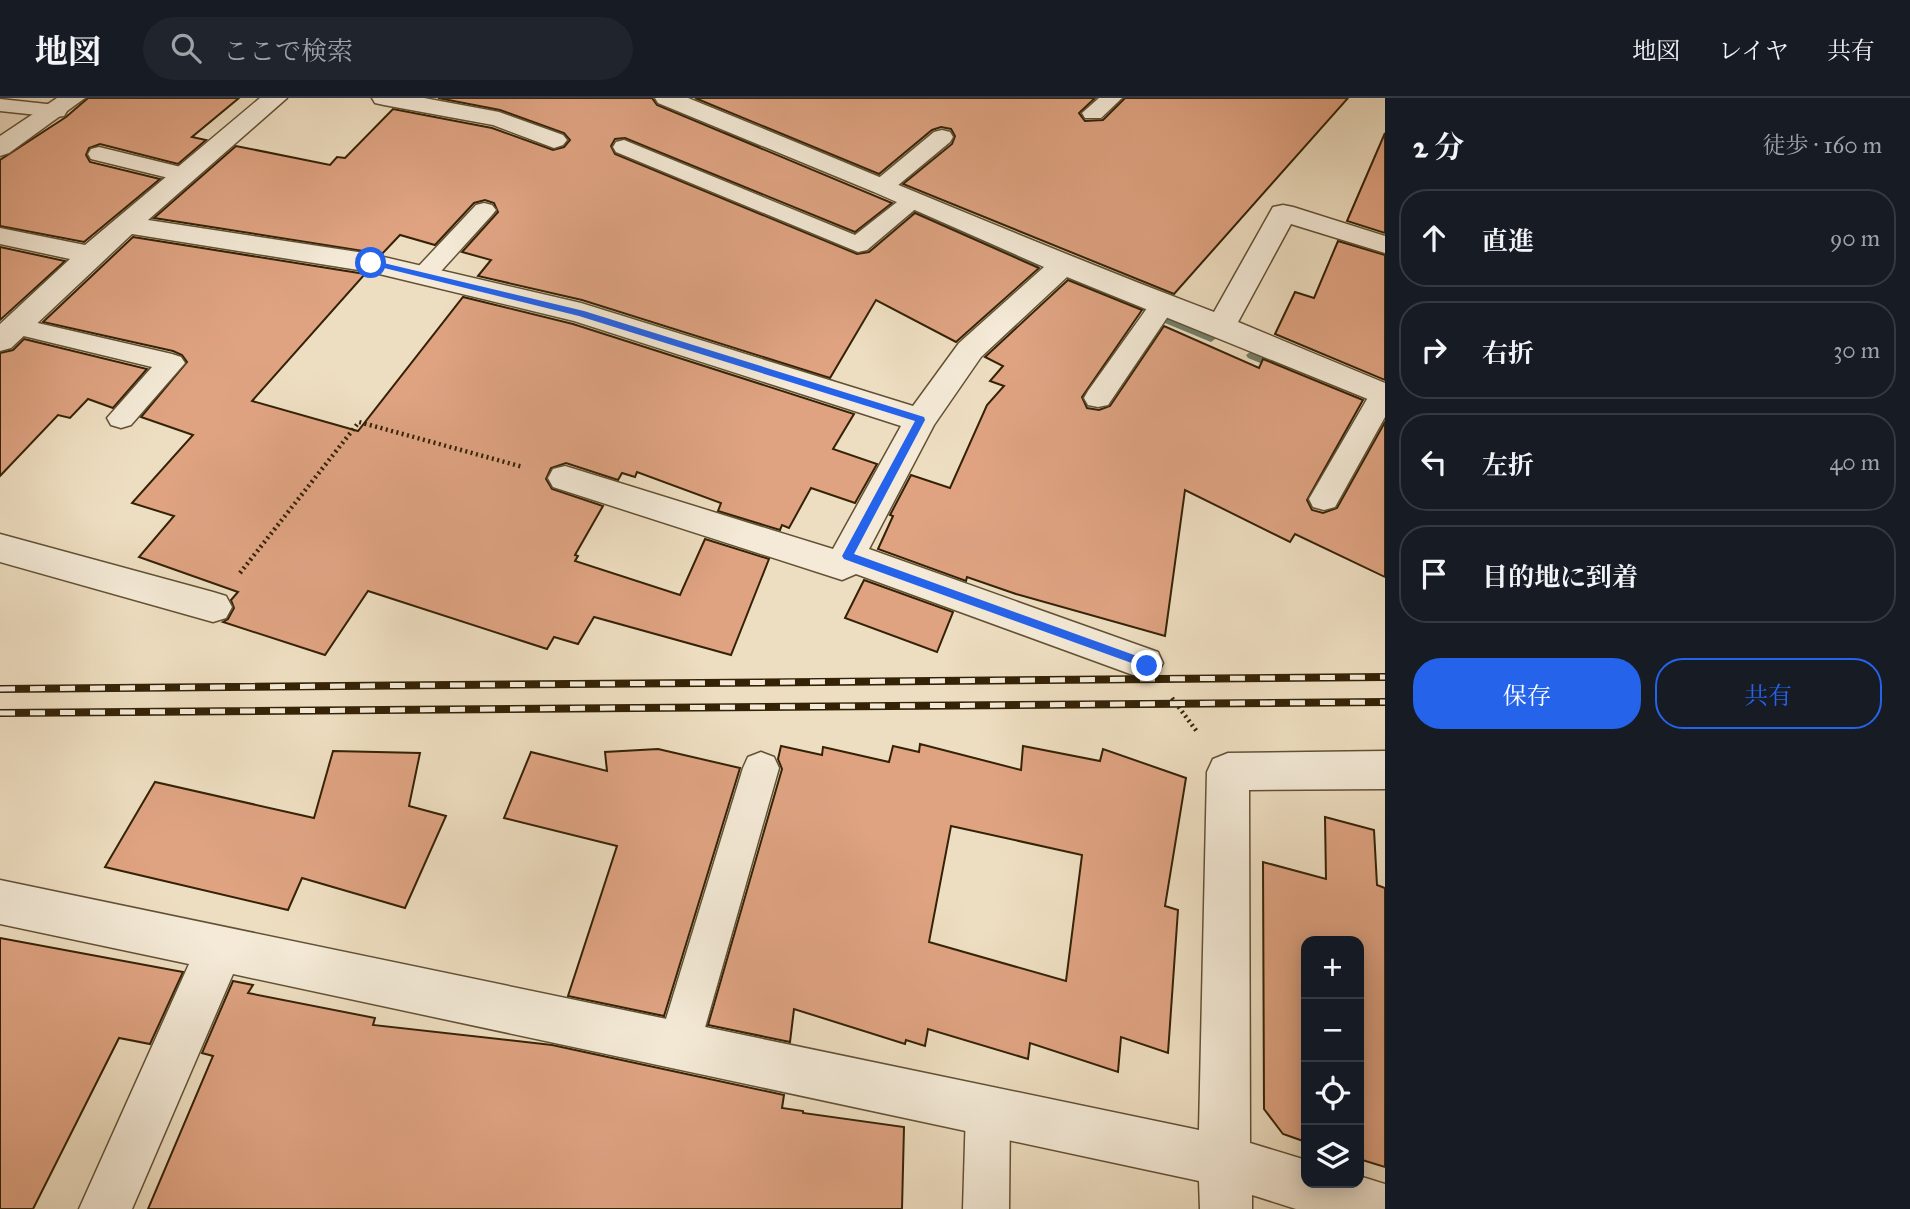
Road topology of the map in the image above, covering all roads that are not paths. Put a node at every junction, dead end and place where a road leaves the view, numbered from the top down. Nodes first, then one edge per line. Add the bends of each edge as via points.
1 (275, 98) edge
2 (384, 98) edge
3 (667, 98) edge
4 (1112, 98) edge
5 (65, 104) edge
6 (0, 105) edge
7 (1093, 113) dead end
8 (942, 137) dead end
9 (554, 140) dead end
10 (624, 147) dead end
11 (0, 148) edge
12 (99, 154) dead end
13 (184, 175) junction
14 (883, 186) junction
15 (914, 200) junction
16 (484, 210) dead end
17 (127, 225) junction
18 (0, 236) edge
19 (1385, 245) edge
20 (91, 255) junction
21 (1063, 265) junction
22 (424, 275) junction
23 (1164, 303) junction
24 (1221, 326) junction
25 (4, 337) edge
26 (1384, 394) edge
27 (1098, 398) dead end
28 (121, 418) dead end
29 (920, 420) junction
30 (565, 478) road end
31 (1324, 499) dead end
32 (0, 548) edge
33 (848, 556) junction
34 (213, 607) road end
35 (1144, 663) road end
36 (761, 768) dead end
37 (1385, 770) edge
38 (0, 902) edge
39 (220, 948) junction
40 (679, 1045) junction
41 (988, 1110) junction
42 (1225, 1185) edge
43 (105, 1209) edge
44 (986, 1209) edge
45 (1381, 1209) edge

1 - 13 street
2 - 9 street via 499,119
3 - 14 street
4 - 7 lane
5 - 6 lane
5 - 11 street
8 - 14 lane
10 - 15 lane via 858,244
12 - 13 lane
13 - 17 street
14 - 15 street
15 - 21 street
16 - 22 lane
17 - 20 street
17 - 22 street
18 - 20 street
19 - 24 street via 1283,213
20 - 25 street
21 - 23 street
21 - 29 street via 970,350
22 - 29 street via 581,313
23 - 24 street
23 - 27 lane
24 - 26 street
25 - 28 lane via 172,363
26 - 31 lane
29 - 33 street
30 - 33 street via 842,566
32 - 34 street
33 - 35 street
36 - 40 lane
37 - 42 street via 1228,772
38 - 39 street
39 - 40 street
39 - 43 street
40 - 41 street
41 - 42 street
41 - 44 lane
42 - 45 street

